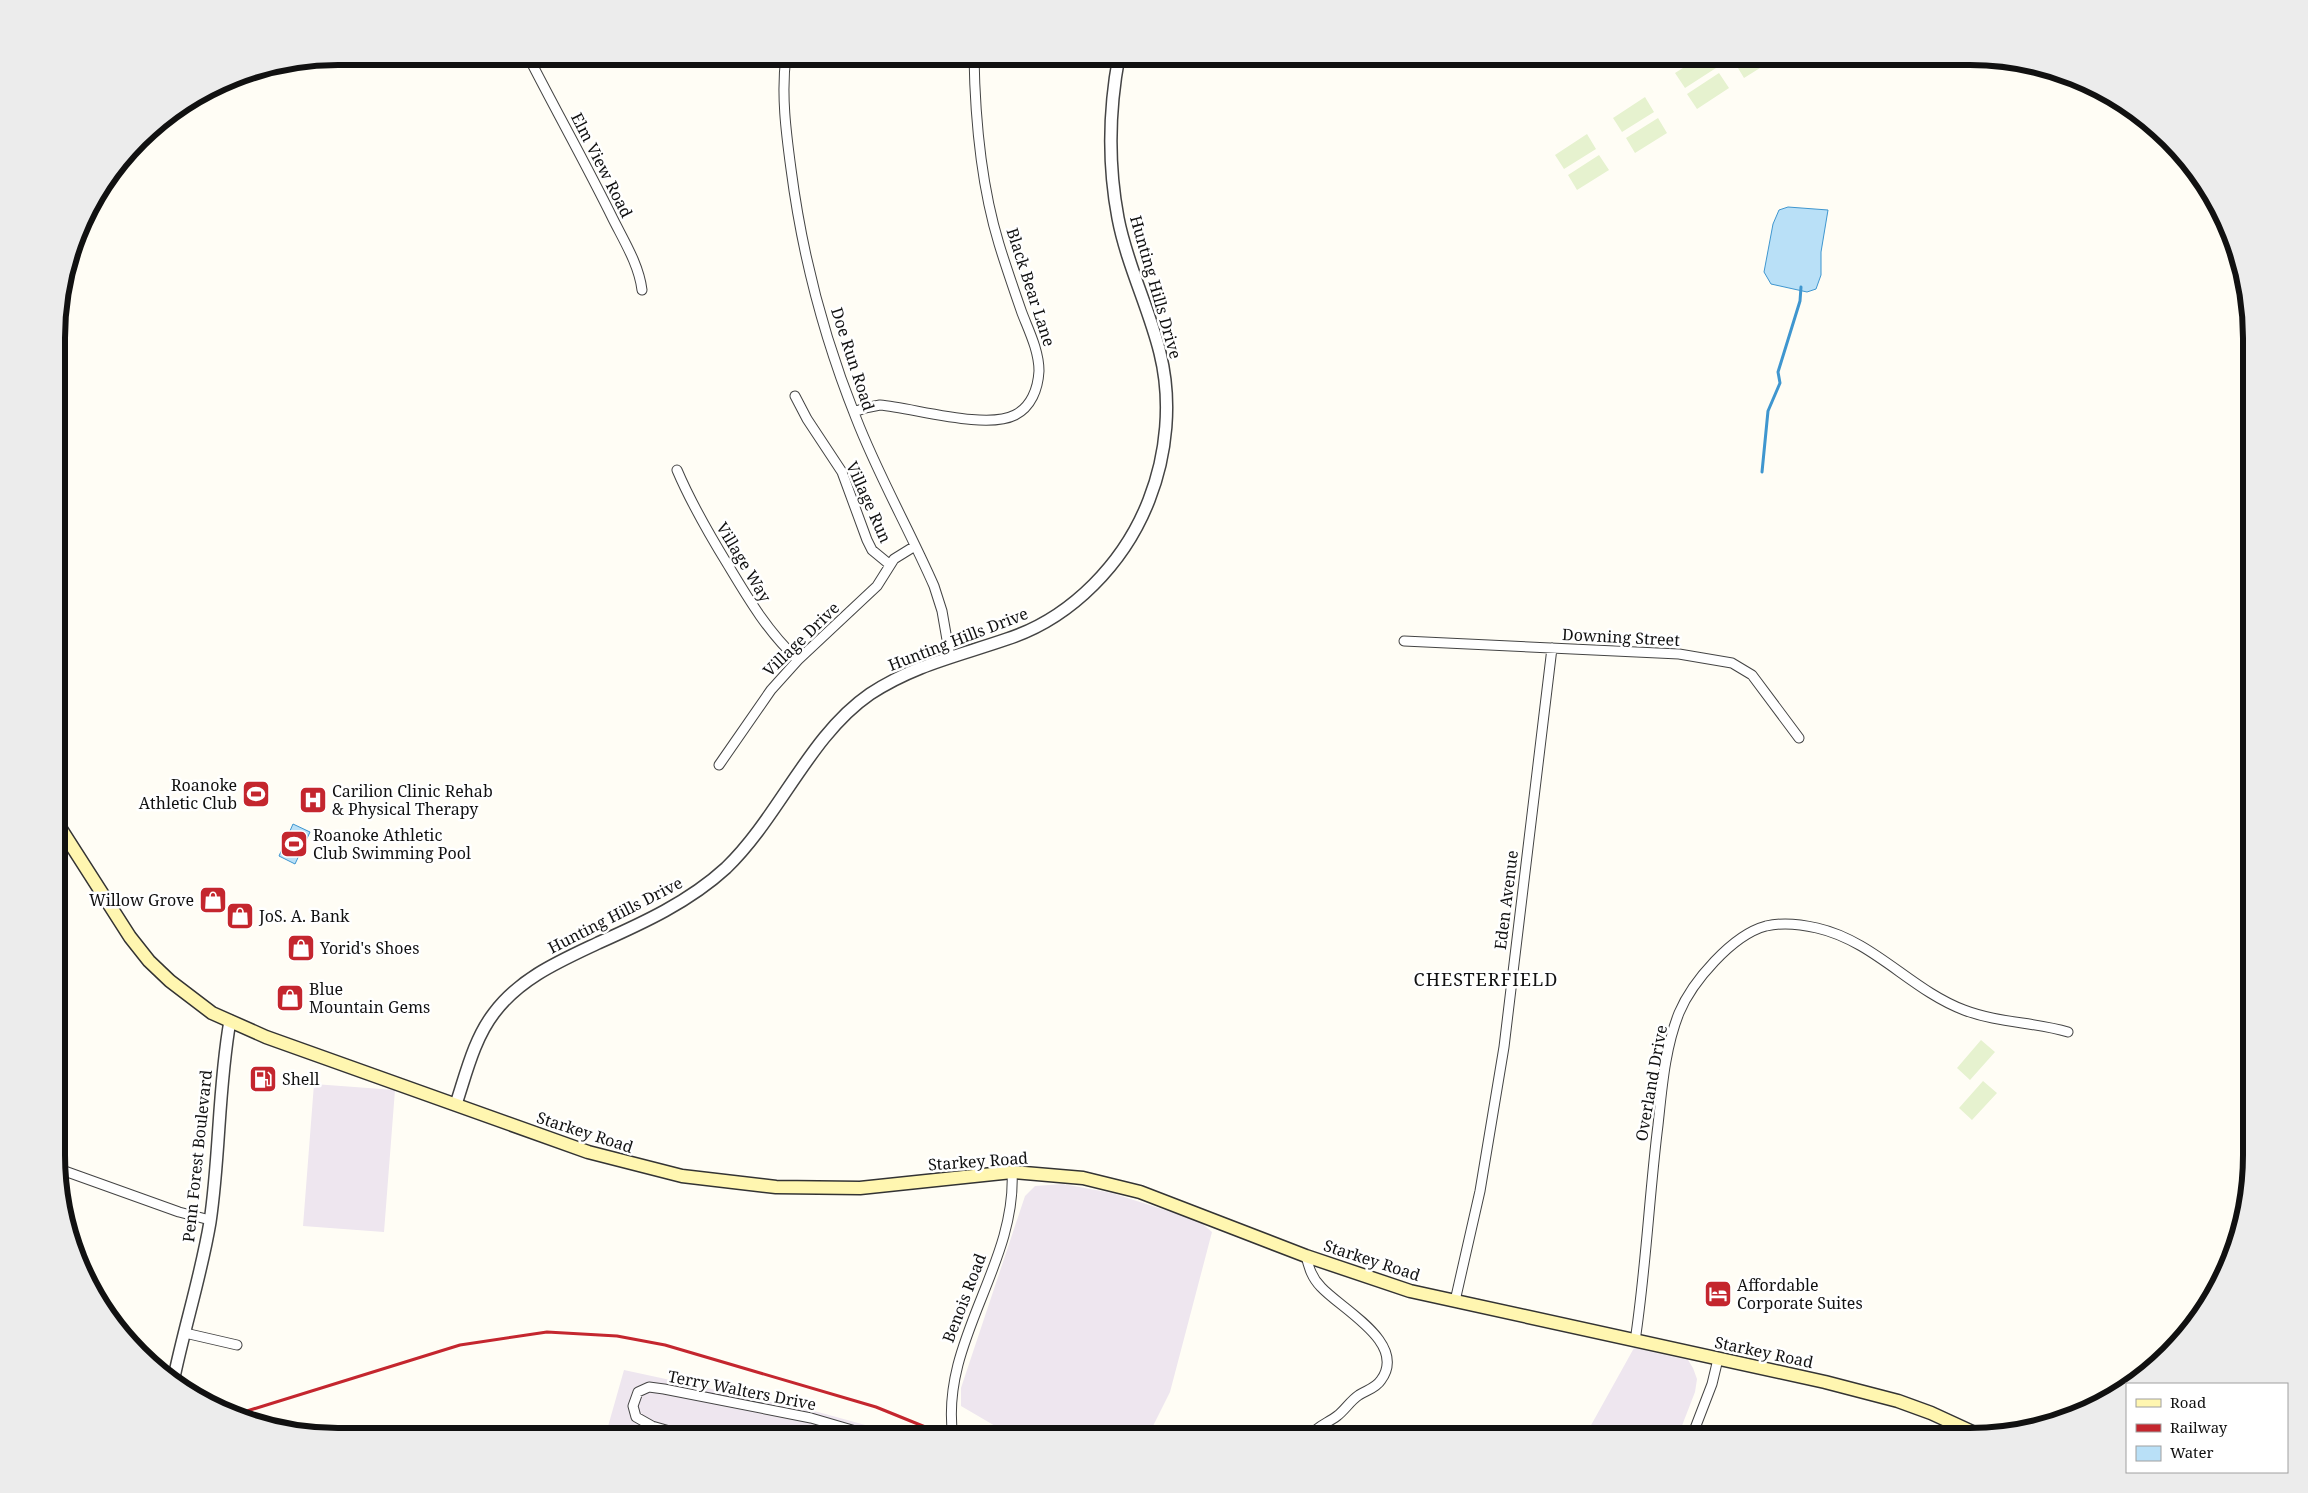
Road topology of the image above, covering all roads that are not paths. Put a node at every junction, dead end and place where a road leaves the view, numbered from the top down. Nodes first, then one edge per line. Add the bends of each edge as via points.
1 (533, 65) edge
2 (785, 65) edge
3 (974, 65) edge
4 (1118, 65) edge
5 (642, 290) dead end
6 (796, 396) dead end
7 (854, 412) junction
8 (677, 470) dead end
9 (915, 546) junction
10 (888, 564) junction
11 (1404, 641) dead end
12 (1552, 648) junction
13 (950, 657) junction
14 (798, 660) junction
15 (1799, 738) dead end
16 (719, 765) dead end
17 (65, 835) edge
18 (230, 1021) junction
19 (2068, 1032) dead end
20 (456, 1104) junction
21 (66, 1171) edge
22 (1012, 1172) junction
23 (210, 1220) junction
24 (1306, 1256) junction
25 (1456, 1301) junction
26 (185, 1333) junction
27 (1635, 1341) junction
28 (238, 1345) dead end
29 (1718, 1359) junction
30 (175, 1374) edge
31 (659, 1428) edge
32 (847, 1428) edge
33 (952, 1428) edge
34 (1318, 1428) edge
35 (1695, 1428) edge
36 (1964, 1428) edge

1 - 5 street, Elm View Road via 608,208 638,272
2 - 7 street, Doe Run Road via 786,129 802,238 818,305
3 - 7 street, Black Bear Lane via 977,120 991,212 1038,358 1038,382 1034,394 1015,415 991,421 880,405
4 - 13 street, Hunting Hills Drive via 1112,108 1114,196 1126,249 1160,354 1165,383 1165,437 1156,480 1122,551 1070,605 1031,630
6 - 10 street, Village Run via 807,420 842,472 866,540
7 - 9 street, Doe Run Road
8 - 14 street, Village Way via 690,501 760,618
9 - 10 street, Village Drive
9 - 13 street, Doe Run Road via 942,611
10 - 14 street, Village Drive via 885,576 877,586
11 - 12 street, Downing Street
12 - 15 street, Downing Street via 1679,654 1732,663 1752,674
12 - 25 street, Eden Avenue via 1504,1048 1480,1191
13 - 20 street, Hunting Hills Drive via 890,681 844,715 757,834 700,889 676,905 560,961 519,986 485,1026
14 - 16 street, Village Drive via 761,703
17 - 18 main road, Starkey Road via 149,961 191,998
18 - 20 main road, Starkey Road via 266,1037
18 - 23 street, Penn Forest Boulevard via 224,1055
19 - 27 street, Overland Drive via 1989,1018 1964,1010 1929,992 1861,945 1818,928 1780,924 1746,935 1727,950 1695,985 1679,1014 1671,1038 1662,1090
20 - 22 main road, Starkey Road via 588,1152 640,1166 725,1182 776,1188 860,1188
21 - 23 street
22 - 24 main road, Starkey Road via 1083,1178 1140,1192
22 - 33 street, Benois Road via 1014,1191 1010,1217 959,1354 951,1406
23 - 26 street, Penn Forest Boulevard
24 - 25 main road, Starkey Road via 1378,1281
24 - 34 street via 1321,1287 1377,1336 1387,1358 1384,1376 1379,1383
25 - 27 main road, Starkey Road
26 - 28 street
26 - 30 street, Penn Forest Boulevard
27 - 29 main road, Starkey Road
29 - 35 street
29 - 36 main road, Starkey Road via 1885,1397
31 - 32 street, Terry Walters Drive via 636,1417 633,1406 638,1392 649,1387

